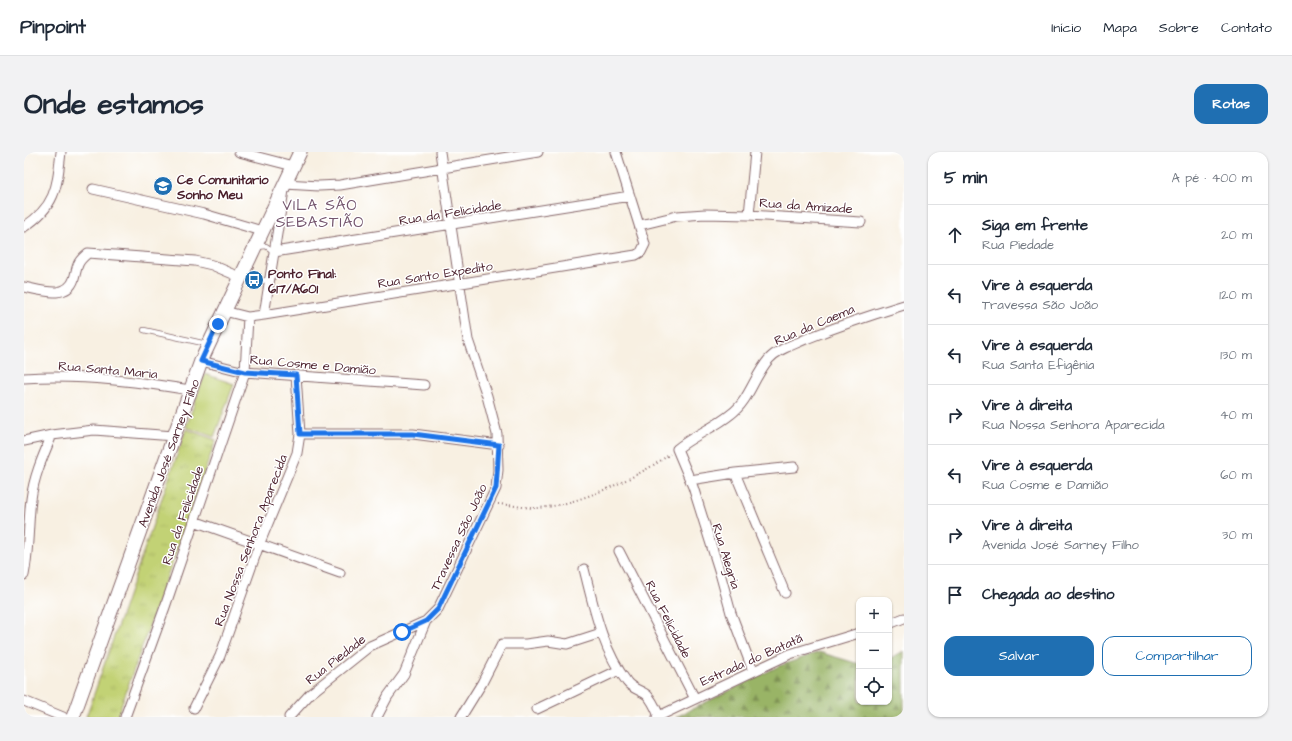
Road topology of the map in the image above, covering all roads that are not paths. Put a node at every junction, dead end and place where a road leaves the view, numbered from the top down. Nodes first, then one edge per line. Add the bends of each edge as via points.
1 (61, 152) edge
2 (239, 152) edge
3 (300, 152) edge
4 (440, 152) edge
5 (538, 152) edge
6 (616, 152) edge
7 (755, 152) edge
8 (293, 166) junction
9 (442, 168) junction
10 (284, 184) junction
11 (93, 189) dead end
12 (630, 196) junction
13 (749, 215) junction
14 (861, 222) dead end
15 (450, 225) junction
16 (640, 225) junction
17 (24, 226) edge
18 (262, 230) junction
19 (254, 249) junction
20 (274, 252) junction
21 (242, 274) junction
22 (270, 278) junction
23 (459, 283) junction
24 (24, 287) edge
25 (904, 305) edge
26 (224, 311) junction
27 (264, 315) junction
28 (248, 317) junction
29 (144, 330) dead end
30 (209, 344) junction
31 (201, 361) junction
32 (245, 372) junction
33 (296, 375) junction
34 (24, 378) edge
35 (424, 385) dead end
36 (190, 390) junction
37 (300, 434) junction
38 (52, 435) junction
39 (174, 436) junction
40 (24, 441) edge
41 (499, 445) junction
42 (677, 449) joint
43 (794, 467) dead end
44 (735, 473) junction
45 (690, 480) junction
46 (194, 521) junction
47 (260, 545) junction
48 (619, 551) dead end
49 (26, 555) edge
50 (584, 569) dead end
51 (340, 573) dead end
52 (24, 575) edge
53 (785, 592) dead end
54 (904, 618) edge
55 (426, 621) junction
56 (892, 623) edge
57 (601, 633) junction
58 (856, 634) edge
59 (619, 670) junction
60 (753, 671) junction
61 (695, 699) junction
62 (24, 701) edge
63 (194, 708) dead end
64 (537, 708) dead end
65 (658, 716) edge
66 (63, 717) edge
67 (74, 717) edge
68 (125, 717) edge
69 (289, 717) edge
70 (377, 717) edge
71 (461, 717) edge

1 - 17 street via 58,181 53,198 36,219
2 - 8 street
3 - 8 main road, Avenida José Sarney Filho
4 - 9 street
5 - 9 street
6 - 12 street
7 - 13 street, Rua da Amizade
8 - 10 main road, Avenida José Sarney Filho
9 - 10 street via 340,185
9 - 15 street
10 - 18 main road, Avenida José Sarney Filho
10 - 20 street
11 - 18 street
12 - 15 street, Rua da Felicidade
12 - 16 street
13 - 14 street, Rua da Amizade
13 - 16 street, Rua da Amizade via 705,214
15 - 20 street, Rua da Felicidade
15 - 23 street
16 - 23 street, Rua Santo Expedito via 645,244 636,255
18 - 19 main road, Avenida José Sarney Filho
19 - 20 lane via 266,246
19 - 21 main road, Avenida José Sarney Filho
20 - 22 street
21 - 22 lane via 254,280 264,281
21 - 24 street via 195,261 88,253 76,266 74,279 64,291
21 - 26 main road, Avenida José Sarney Filho
22 - 27 street
23 - 27 street, Rua Santo Expedito
23 - 41 street, Travessa São João via 468,340 487,396
25 - 42 street, Rua da Caema via 846,323 780,350 760,371 742,404
26 - 28 street, Rua Santo Expedito
26 - 30 main road, Avenida José Sarney Filho
27 - 28 street, Rua Santo Expedito
28 - 32 street, Rua da Felicidade
29 - 30 lane
30 - 31 main road, Avenida José Sarney Filho
31 - 32 street, Rua Cosme e Damião
31 - 36 main road, Avenida José Sarney Filho
32 - 33 street, Rua Cosme e Damião
32 - 46 street, Rua da Felicidade
33 - 35 street, Rua Cosme e Damião
33 - 37 street, Rua Nossa Senhora Aparecida
34 - 36 street, Rua Santa Maria via 112,380
36 - 39 main road, Avenida José Sarney Filho
37 - 41 street via 413,434
37 - 47 street, Rua Nossa Senhora Aparecida via 297,452
38 - 39 street via 94,430
38 - 40 street
38 - 49 street via 36,473
39 - 67 main road, Avenida José Sarney Filho
41 - 55 street, Travessa São João via 496,488 490,503 438,609
42 - 45 street, Rua Alegria
43 - 44 street
44 - 45 street
44 - 53 street
45 - 60 street, Rua Alegria via 731,613
46 - 47 street
46 - 68 street, Rua da Felicidade
47 - 51 street
47 - 63 street, Rua Nossa Senhora Aparecida via 220,656
48 - 61 street, Rua Felicidade
49 - 52 street
50 - 57 street
54 - 56 street
55 - 69 street, Rua Piedade via 370,646 310,694
55 - 70 street, Travessa São João via 404,674
57 - 59 street
57 - 71 street via 567,644 548,641 502,644
58 - 60 street, Estrada do Batatã via 790,654
59 - 64 street
59 - 65 street via 628,684 646,694 652,701
60 - 61 street, Estrada do Batatã
61 - 65 street, Estrada do Batatã
62 - 66 street

